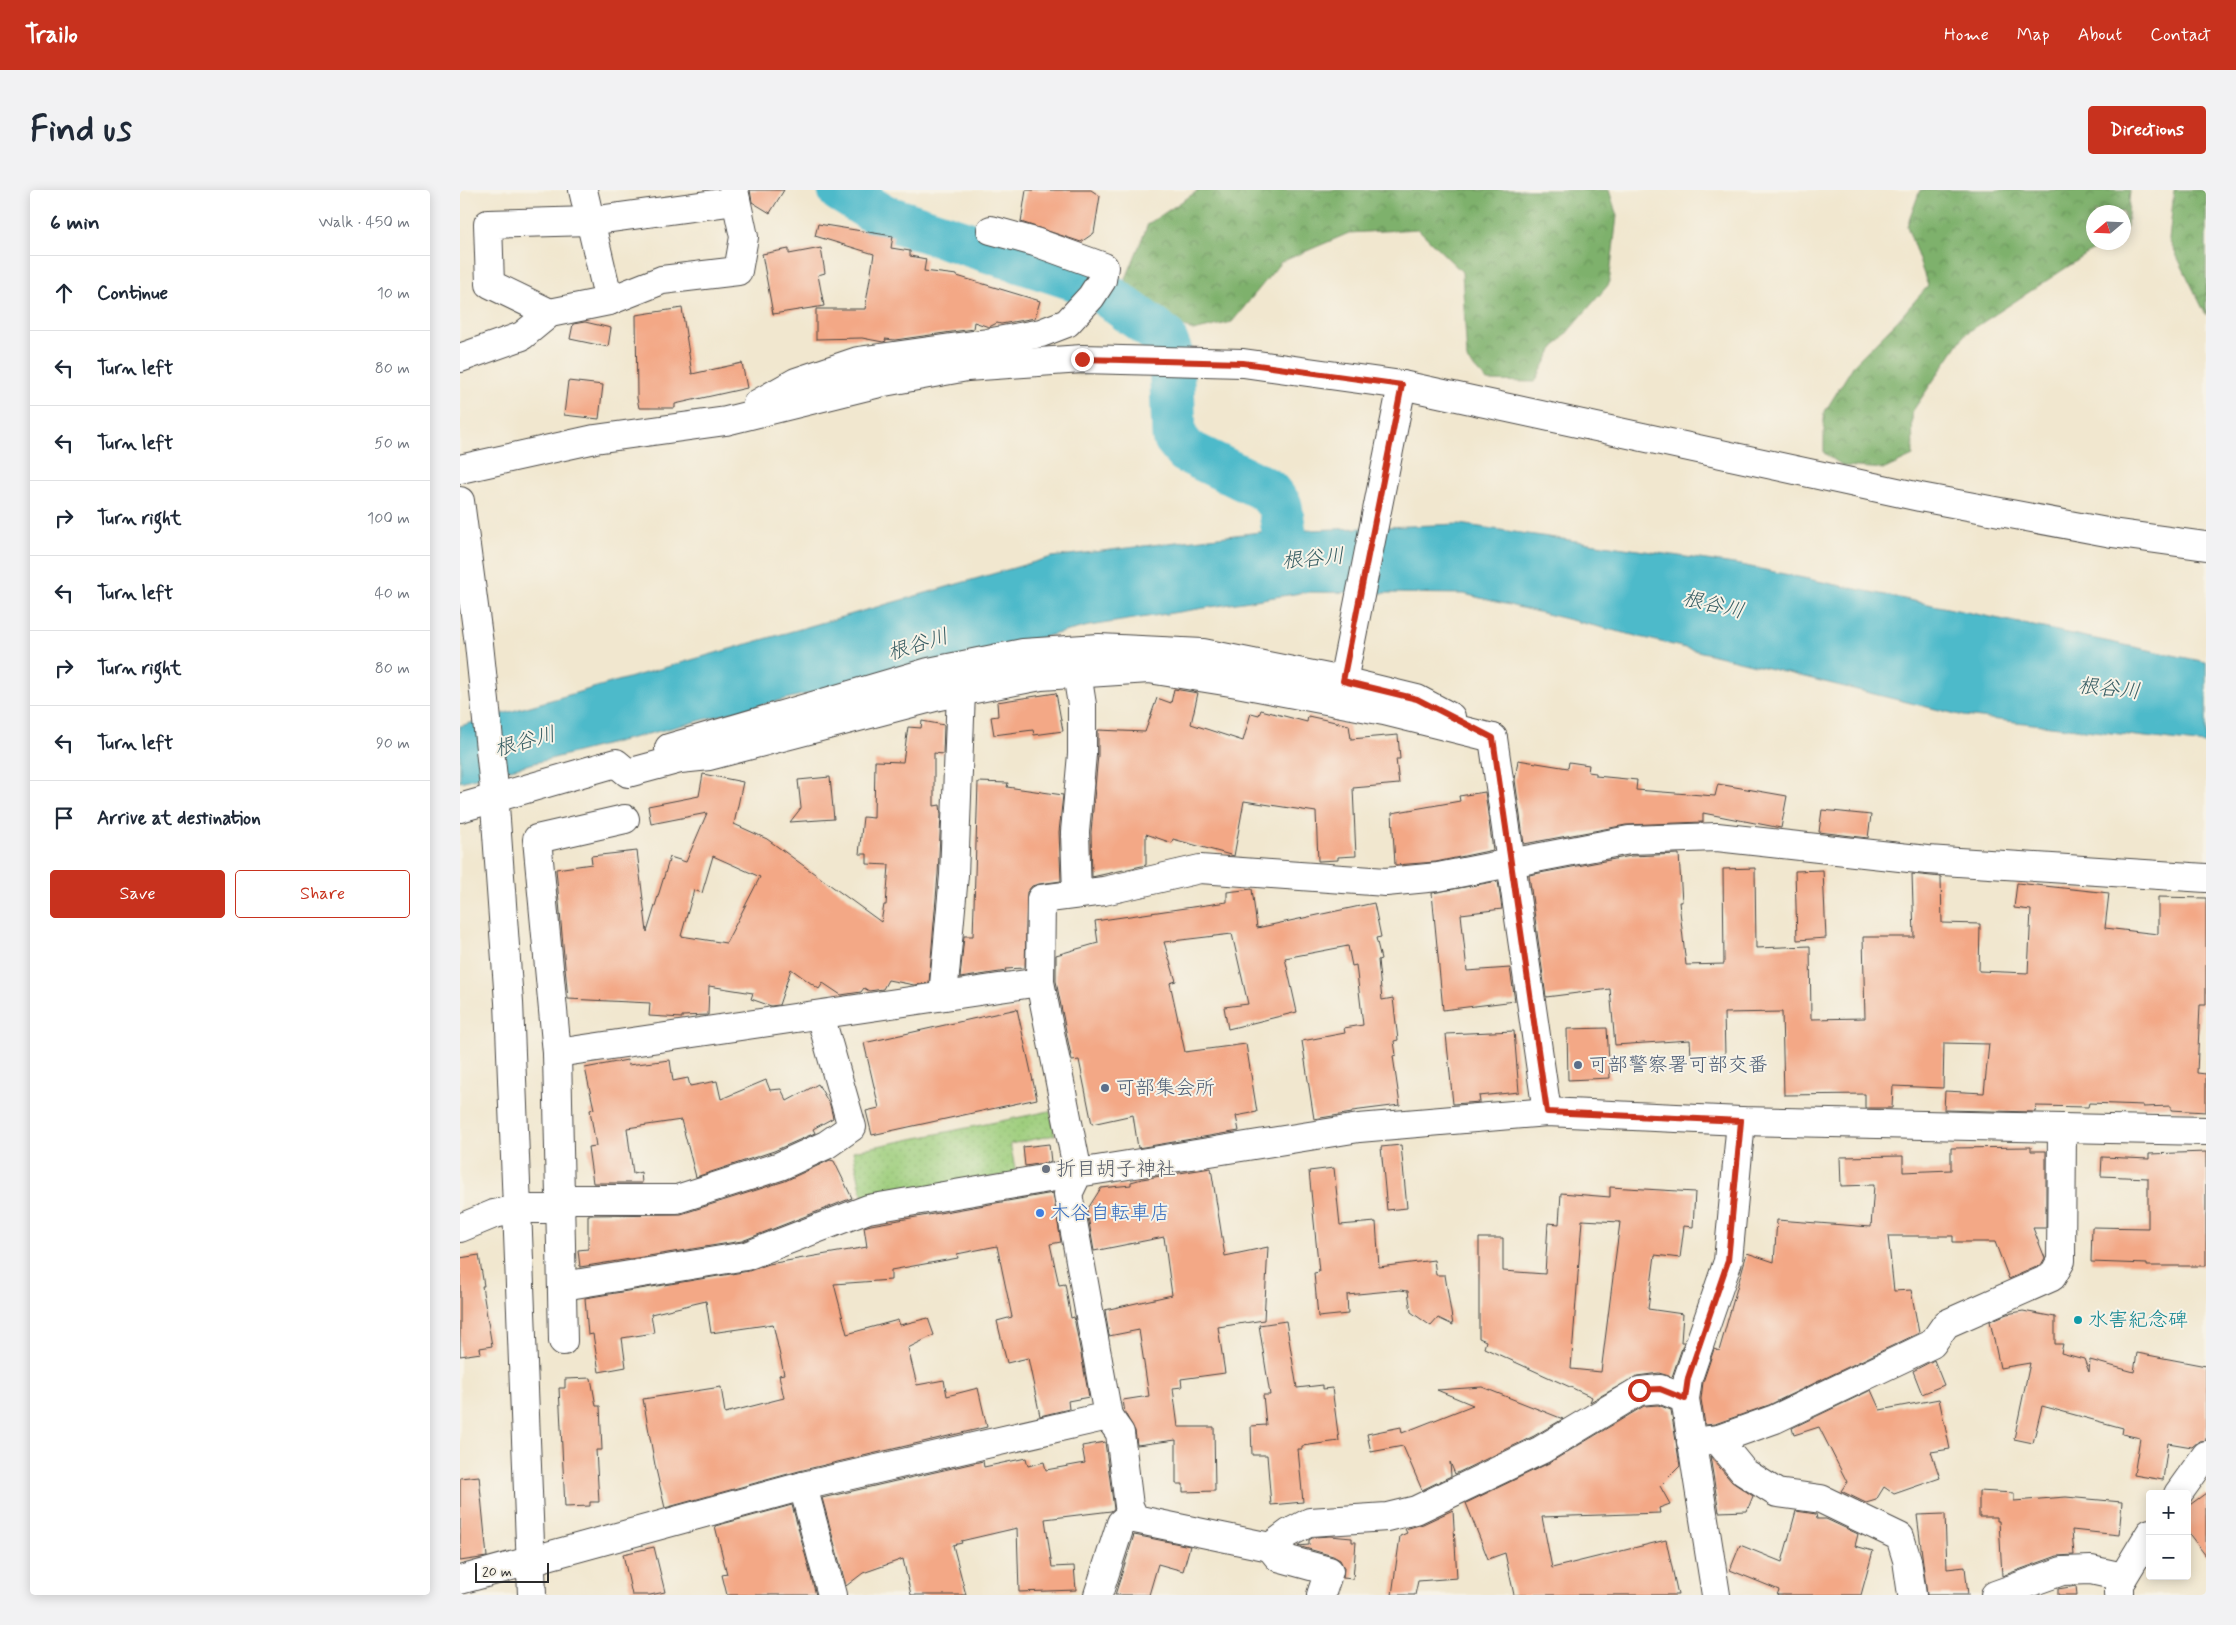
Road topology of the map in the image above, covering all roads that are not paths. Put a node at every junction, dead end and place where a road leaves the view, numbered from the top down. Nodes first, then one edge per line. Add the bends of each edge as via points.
1 (583, 190) edge
2 (735, 195) edge
3 (590, 221) junction
4 (991, 230) dead end
5 (609, 301) junction
6 (550, 313) junction
7 (460, 358) edge
8 (1401, 391) junction
9 (726, 422) junction
10 (460, 470) edge
11 (461, 504) edge
12 (2206, 546) edge
13 (1345, 671) junction
14 (1077, 673) junction
15 (961, 692) junction
16 (1493, 738) junction
17 (616, 763) junction
18 (494, 788) junction
19 (460, 808) edge
20 (625, 819) dead end
21 (1509, 864) junction
22 (2206, 878) edge
23 (1078, 894) junction
24 (1040, 982) junction
25 (943, 996) junction
26 (820, 1015) junction
27 (557, 1053) junction
28 (1547, 1112) junction
29 (1741, 1121) junction
30 (2062, 1128) junction
31 (2206, 1131) edge
32 (1078, 1173) junction
33 (561, 1204) junction
34 (518, 1210) junction
35 (460, 1228) edge
36 (563, 1286) junction
37 (563, 1342) dead end
38 (1685, 1399) junction
39 (1108, 1416) junction
40 (1719, 1439) junction
41 (1691, 1442) junction
42 (2206, 1456) edge
43 (803, 1486) junction
44 (2181, 1490) edge
45 (1131, 1514) junction
46 (2149, 1535) edge
47 (1270, 1547) junction
48 (532, 1561) junction
49 (460, 1580) edge
50 (2121, 1586) edge
51 (532, 1595) edge
52 (832, 1595) edge
53 (1098, 1595) edge
54 (1321, 1595) edge
55 (1716, 1595) edge
56 (1912, 1595) edge
57 (1995, 1595) edge

1 - 3 street
2 - 3 street
2 - 5 street via 744,237 738,271 662,280
3 - 5 street
3 - 6 street via 488,224 490,284
4 - 9 street via 1104,267 1096,288 1067,323 1041,333 987,343 858,361 796,382
5 - 6 street
6 - 7 street via 522,336
8 - 9 street via 1243,363 1082,359 967,367 884,382
8 - 12 street via 1920,497 2112,533
8 - 13 street
9 - 10 street via 595,439
11 - 18 street
13 - 16 street via 1417,699
13 - 17 street via 1203,653 1099,648 1023,653 929,672
14 - 15 street via 1041,676
14 - 16 street via 1159,670 1384,711
14 - 23 street via 1082,706 1082,754 1074,832
15 - 17 street via 709,756 680,759 628,773
15 - 25 street via 954,875
16 - 21 street
17 - 18 street
18 - 19 street
18 - 34 street via 510,1002
20 - 27 street via 537,840
21 - 22 street via 1629,840 1717,838 1927,860
21 - 23 street via 1438,877 1386,882 1200,868
21 - 28 street
23 - 24 street via 1041,899
24 - 25 street
24 - 32 street
25 - 26 street
26 - 27 street
26 - 33 street via 852,1127 826,1145 780,1166 678,1198
27 - 33 street
28 - 29 street
28 - 32 street via 1359,1128
29 - 30 street
29 - 38 street via 1728,1261 1688,1378
30 - 31 street
30 - 40 street via 2061,1261 2052,1277 1946,1324 1932,1344 1924,1348 1775,1419
32 - 36 street via 868,1209 746,1256
32 - 39 street via 1068,1194
33 - 34 street
33 - 36 street
34 - 35 street via 489,1215
34 - 48 street
36 - 37 street
38 - 41 street
38 - 47 street via 1660,1389 1639,1390 1542,1450 1416,1510 1387,1517 1310,1522
39 - 43 street
39 - 45 street via 1120,1433
40 - 41 street
40 - 56 street via 1744,1472 1777,1493 1821,1499 1900,1537
41 - 55 street
42 - 44 street
43 - 48 street
43 - 52 street
45 - 47 street via 1135,1519
45 - 53 street via 1121,1522
46 - 50 street
47 - 54 street via 1278,1557 1329,1571
48 - 49 street
48 - 51 street
50 - 57 street via 2091,1570 2062,1571

